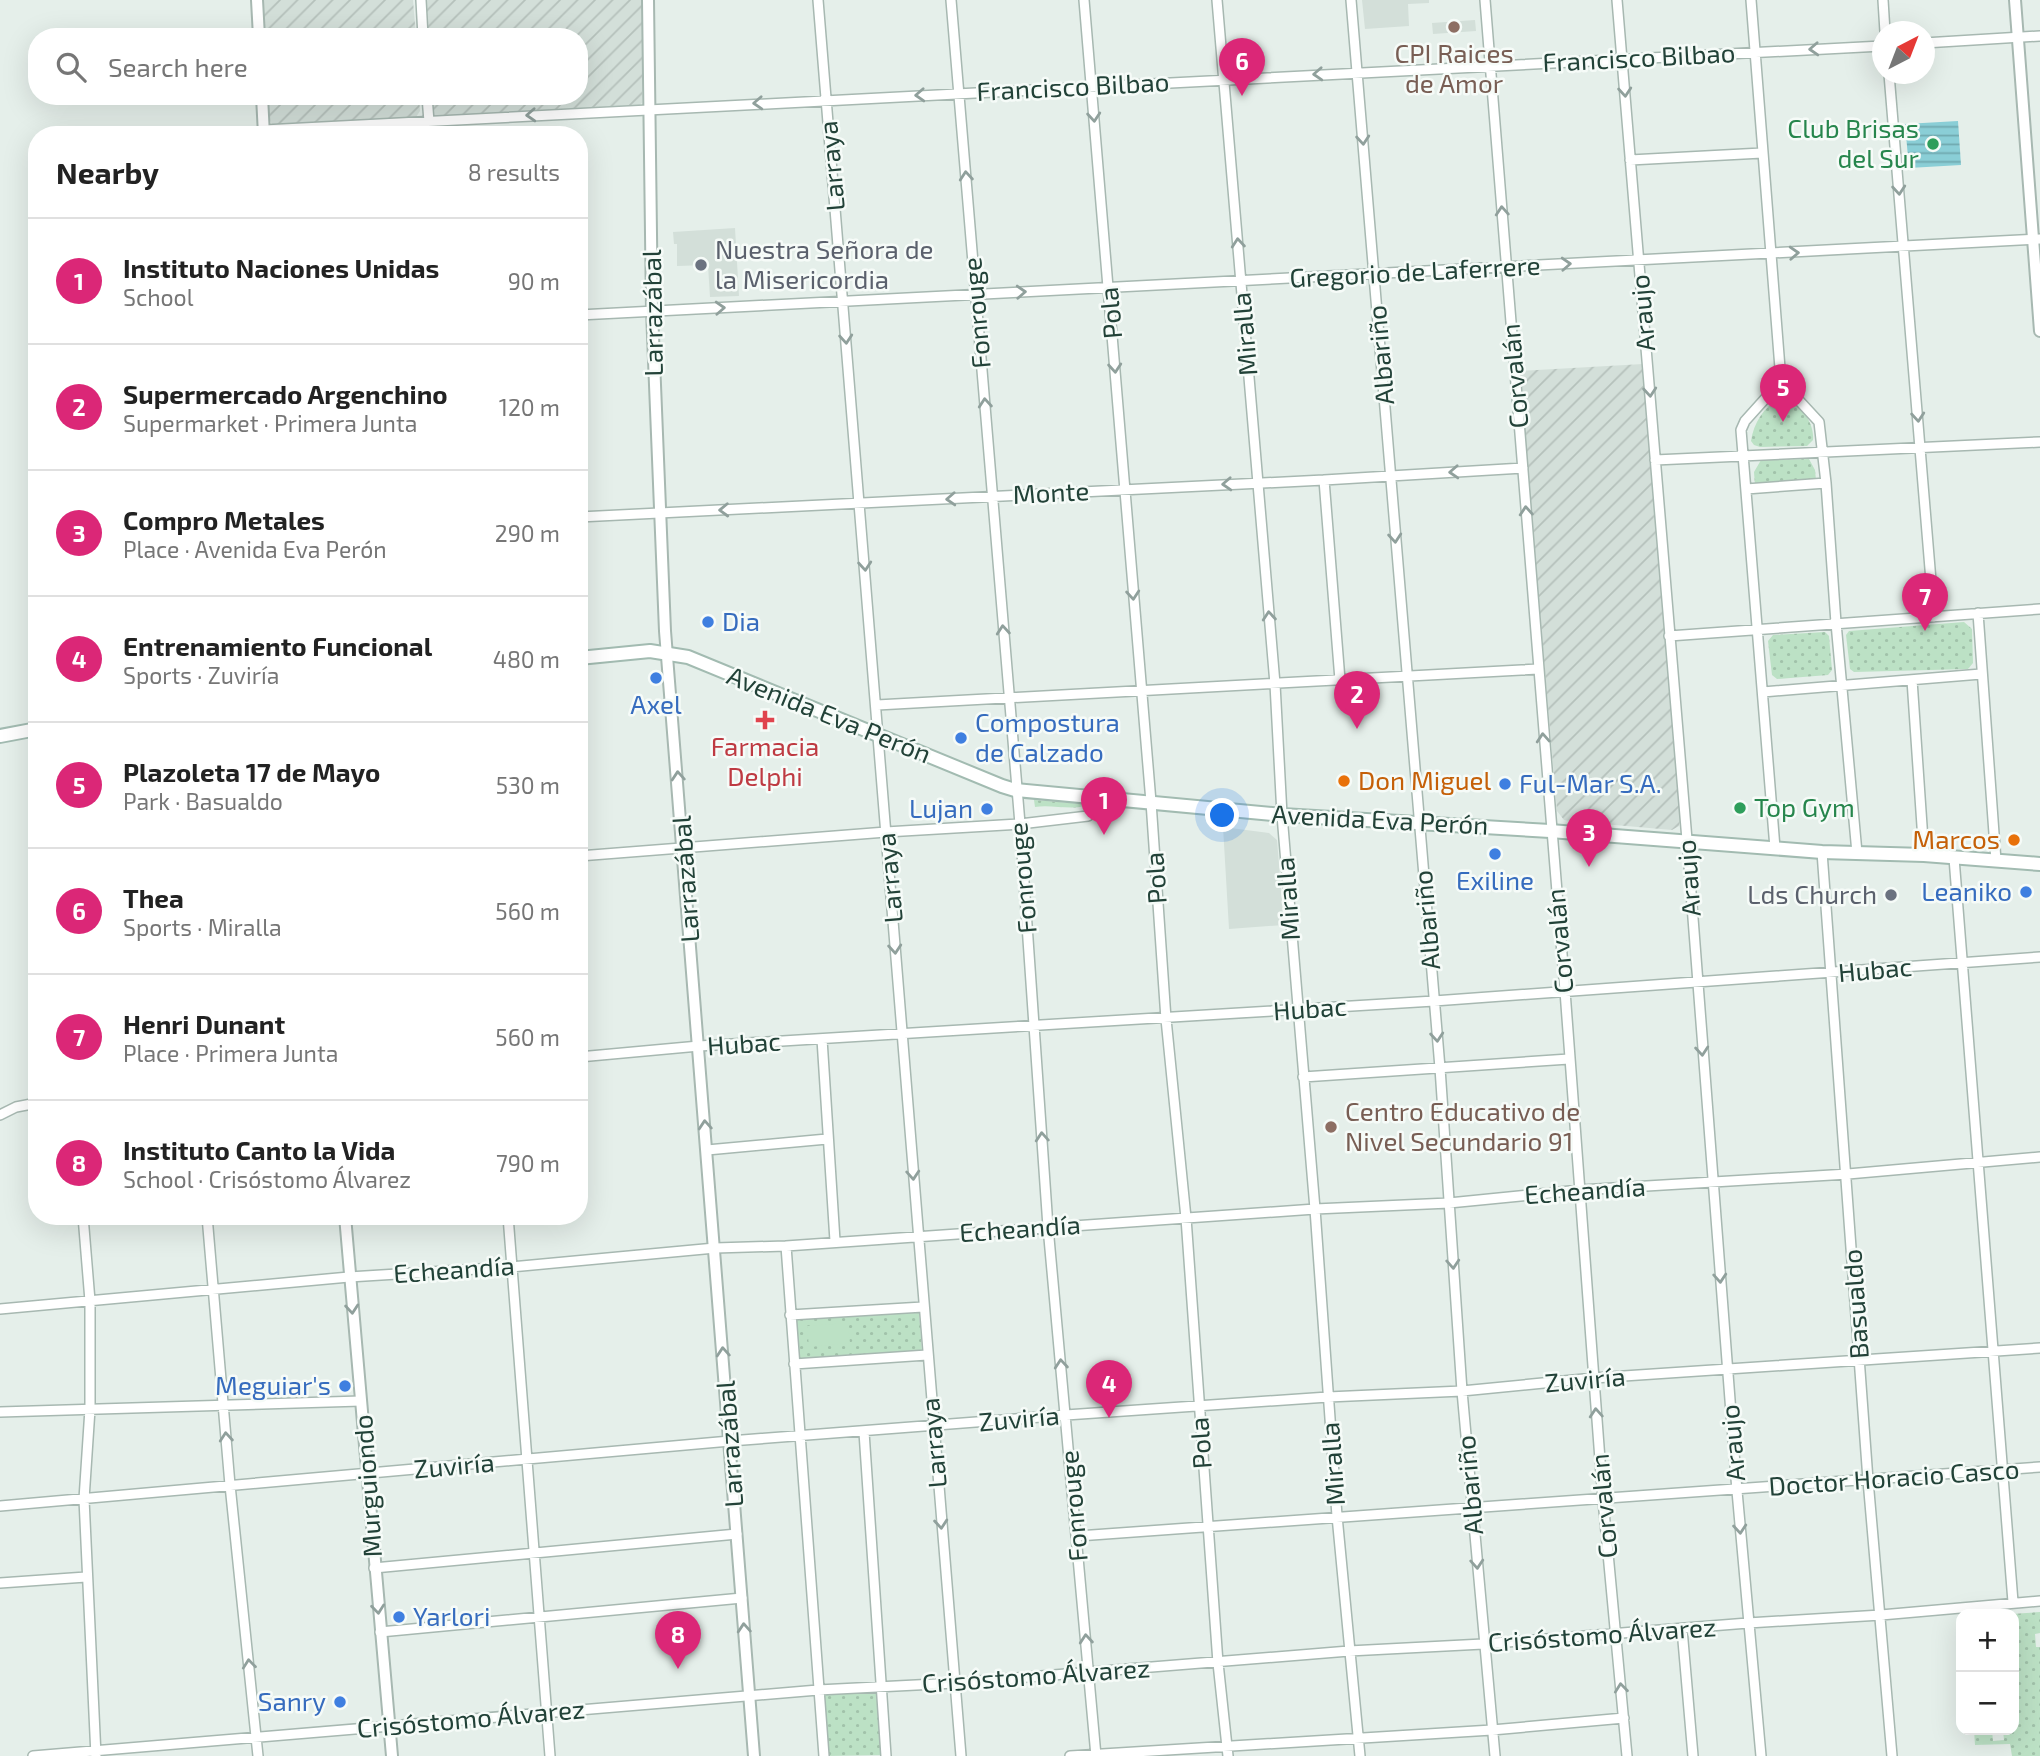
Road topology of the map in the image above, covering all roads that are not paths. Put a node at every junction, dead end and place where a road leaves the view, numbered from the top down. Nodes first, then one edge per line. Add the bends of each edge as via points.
1 (257, 0) edge
2 (421, 0) edge
3 (648, 0) edge
4 (818, 0) edge
5 (951, 0) edge
6 (1084, 0) edge
7 (1217, 0) edge
8 (1351, 0) edge
9 (1485, 0) edge
10 (1618, 0) edge
11 (1751, 0) edge
12 (1883, 0) edge
13 (2015, 0) edge
14 (1884, 21) edge
15 (259, 28) edge
16 (423, 28) edge
17 (2040, 36) edge
18 (2018, 37) junction
19 (1935, 42) edge
20 (1872, 46) edge
21 (1755, 52) junction
22 (1622, 58) junction
23 (1490, 65) junction
24 (1357, 72) junction
25 (1224, 79) junction
26 (1890, 84) edge
27 (1091, 86) junction
28 (959, 93) junction
29 (826, 100) junction
30 (262, 105) edge
31 (428, 105) edge
32 (649, 108) junction
33 (429, 120) junction
34 (264, 126) edge
35 (346, 126) edge
36 (429, 126) edge
37 (1762, 153) junction
38 (1630, 160) junction
39 (2037, 239) edge
40 (1904, 247) junction
41 (1772, 254) junction
42 (1638, 261) junction
43 (1506, 267) junction
44 (1374, 274) junction
45 (1241, 281) junction
46 (1109, 287) junction
47 (976, 294) junction
48 (843, 302) junction
49 (652, 311) junction
50 (588, 315) edge
51 (2040, 330) edge
52 (1781, 381) junction
53 (2040, 442) edge
54 (1921, 449) junction
55 (1823, 453) junction
56 (1743, 457) junction
57 (1655, 460) junction
58 (1522, 468) junction
59 (1390, 475) junction
60 (1324, 480) junction
61 (1257, 482) junction
62 (1826, 483) junction
63 (1125, 489) junction
64 (1746, 489) junction
65 (992, 496) junction
66 (860, 504) junction
67 (660, 512) junction
68 (588, 516) edge
69 (2040, 610) edge
70 (1978, 613) junction
71 (1934, 617) junction
72 (1836, 623) junction
73 (1757, 629) junction
74 (1669, 636) junction
75 (668, 652) junction
76 (588, 657) edge
77 (1538, 669) junction
78 (1981, 674) junction
79 (1407, 676) junction
80 (1340, 680) junction
81 (1912, 680) junction
82 (1275, 684) junction
83 (1842, 685) junction
84 (1142, 691) junction
85 (1763, 692) junction
86 (1009, 698) junction
87 (877, 705) junction
88 (28, 731) edge
89 (0, 736) edge
90 (879, 736) junction
91 (1015, 790) junction
92 (1104, 797) junction
93 (1151, 802) junction
94 (1282, 815) junction
95 (1420, 822) junction
96 (1020, 824) junction
97 (1550, 831) junction
98 (886, 832) junction
99 (1687, 841) junction
100 (683, 847) junction
101 (1775, 848) junction
102 (1822, 852) junction
103 (1857, 853) junction
104 (588, 855) edge
105 (1924, 855) junction
106 (1954, 858) junction
107 (1996, 861) junction
108 (2040, 864) edge
109 (2040, 957) edge
110 (1962, 962) junction
111 (1832, 973) junction
112 (1697, 983) junction
113 (1565, 990) junction
114 (1434, 1001) junction
115 (1297, 1010) junction
116 (1166, 1018) junction
117 (1034, 1026) junction
118 (902, 1035) junction
119 (822, 1039) junction
120 (699, 1046) junction
121 (588, 1056) edge
122 (1569, 1059) junction
123 (1440, 1068) junction
124 (1303, 1077) junction
125 (28, 1105) edge
126 (0, 1115) edge
127 (827, 1139) junction
128 (707, 1150) junction
129 (2040, 1157) edge
130 (1978, 1162) junction
131 (1848, 1174) junction
132 (1713, 1182) junction
133 (1580, 1190) junction
134 (1448, 1203) junction
135 (1315, 1209) junction
136 (1185, 1218) junction
137 (84, 1225) edge
138 (208, 1225) edge
139 (346, 1225) edge
140 (509, 1225) edge
141 (1048, 1227) junction
142 (918, 1236) junction
143 (835, 1241) junction
144 (786, 1246) junction
145 (715, 1248) junction
146 (511, 1267) junction
147 (349, 1277) junction
148 (215, 1291) junction
149 (90, 1301) junction
150 (923, 1307) junction
151 (0, 1309) edge
152 (790, 1315) junction
153 (2040, 1348) edge
154 (1994, 1352) junction
155 (927, 1355) junction
156 (1859, 1360) junction
157 (794, 1364) junction
158 (1727, 1371) junction
159 (1594, 1378) junction
160 (1462, 1391) junction
161 (1328, 1397) junction
162 (361, 1401) junction
163 (223, 1405) junction
164 (1199, 1407) junction
165 (90, 1409) junction
166 (0, 1412) edge
167 (1066, 1415) junction
168 (933, 1426) junction
169 (864, 1432) junction
170 (800, 1437) junction
171 (730, 1441) junction
172 (527, 1460) junction
173 (2040, 1467) edge
174 (2003, 1470) junction
175 (367, 1474) junction
176 (1868, 1480) junction
177 (230, 1485) junction
178 (1737, 1491) junction
179 (84, 1499) junction
180 (1603, 1500) junction
181 (0, 1506) edge
182 (1473, 1508) junction
183 (1337, 1516) junction
184 (1207, 1527) junction
185 (737, 1534) junction
186 (1078, 1536) junction
187 (534, 1553) junction
188 (374, 1568) junction
189 (86, 1577) junction
190 (0, 1583) edge
191 (742, 1598) junction
192 (2040, 1601) edge
193 (2013, 1602) junction
194 (1881, 1615) junction
195 (538, 1618) junction
196 (1748, 1623) junction
197 (1682, 1629) junction
198 (380, 1632) junction
199 (1615, 1633) junction
200 (1483, 1644) junction
201 (1349, 1651) junction
202 (1218, 1663) junction
203 (1089, 1672) junction
204 (955, 1684) junction
205 (881, 1688) junction
206 (818, 1690) junction
207 (750, 1696) junction
208 (545, 1713) junction
209 (1624, 1718) junction
210 (389, 1725) junction
211 (1492, 1730) junction
212 (256, 1737) junction
213 (1359, 1738) junction
214 (1228, 1751) edge
215 (96, 1754) edge
216 (33, 1756) edge
217 (258, 1756) edge
218 (392, 1756) edge
219 (550, 1756) edge
220 (754, 1756) edge
221 (824, 1756) edge
222 (886, 1756) edge
223 (961, 1756) edge
224 (1070, 1756) edge
225 (1096, 1756) edge
226 (1360, 1756) edge
227 (1495, 1756) edge
228 (1627, 1756) edge
229 (1693, 1756) edge
230 (1761, 1756) edge
231 (1892, 1756) edge

1 - 15 street
2 - 16 street
3 - 32 street, Larrazábal
4 - 29 street, Larraya
5 - 28 street, Fonrouge
6 - 27 street, Pola
7 - 25 street, Miralla
8 - 24 street, Albariño
9 - 23 street, Corvalán
10 - 22 street, Araujo
11 - 21 street
12 - 14 street
13 - 18 street
17 - 18 street
18 - 19 street
18 - 39 street
20 -> 21 street, Francisco Bilbao
21 - 22 street, Francisco Bilbao
21 - 37 street
22 - 23 street, Francisco Bilbao
22 -> 38 street, Araujo
23 - 24 street, Francisco Bilbao
43 -> 23 street, Corvalán
24 -> 25 street, Francisco Bilbao
24 -> 44 street, Albariño
25 - 27 street, Francisco Bilbao
45 -> 25 street, Miralla
26 -> 40 street
27 - 28 street, Francisco Bilbao
27 -> 46 street, Pola
28 -> 29 street, Francisco Bilbao
47 -> 28 street, Fonrouge
29 -> 32 street, Francisco Bilbao
29 - 48 street, Larraya
30 - 34 street
31 - 33 street
32 -> 33 street, Francisco Bilbao
32 - 49 street, Larrazábal
33 - 35 street, Francisco Bilbao
33 - 36 street
37 - 38 street
37 - 41 street
38 - 42 street, Araujo
39 - 40 street, Gregorio de Laferrere
39 - 51 street
41 -> 40 street, Gregorio de Laferrere
40 -> 54 street
41 - 42 street, Gregorio de Laferrere
41 - 52 street
43 -> 42 street, Gregorio de Laferrere
42 -> 57 street, Araujo
43 - 44 street, Gregorio de Laferrere
43 - 58 street, Corvalán
44 - 45 street, Gregorio de Laferrere
44 - 59 street, Albariño
45 - 46 street, Gregorio de Laferrere
45 - 61 street, Miralla
47 -> 46 street, Gregorio de Laferrere
46 -> 63 street, Pola
47 - 48 street, Gregorio de Laferrere
65 -> 47 street, Fonrouge
49 -> 48 street, Gregorio de Laferrere
48 -> 66 street, Larraya
49 - 50 street, Gregorio de Laferrere
49 - 67 street, Larrazábal
52 - 55 street via 1816,416
52 - 56 street via 1742,425
53 - 54 street
54 - 55 street
54 - 71 street
55 - 56 street
55 - 62 street
56 - 57 street
56 - 64 street
57 - 74 street, Araujo
58 -> 59 street, Monte
77 -> 58 street, Corvalán
59 - 60 street, Monte
59 -> 79 street, Albariño
60 - 61 street, Monte
60 - 80 street
61 -> 63 street, Monte
82 -> 61 street, Miralla
62 - 64 street
62 - 72 street
63 - 65 street, Monte
63 -> 84 street, Pola
64 - 73 street
65 -> 66 street, Monte
86 -> 65 street, Fonrouge
66 -> 67 street, Monte
66 -> 87 street, Larraya
67 - 68 street, Monte
67 - 75 street, Larrazábal
69 - 70 street
70 - 71 street
70 - 78 street
71 - 72 street
72 - 73 street
72 - 83 street
73 - 74 street
73 - 85 street
74 - 99 street, Araujo
75 - 76 main road, Avenida Eva Perón
75 - 90 main road, Avenida Eva Perón
100 -> 75 street, Larrazábal
77 - 79 street
97 -> 77 street, Corvalán
78 - 81 street
78 - 107 street
79 - 80 street
79 - 95 street, Albariño
80 - 82 street
81 - 83 street
81 - 105 street
82 - 84 street
82 - 94 street, Miralla
83 - 85 street
83 - 103 street
84 - 86 street
84 - 93 street, Pola
85 - 101 street
86 - 87 street
86 - 91 street, Fonrouge
87 - 90 street, Larraya
88 - 89 main road
90 - 91 main road, Avenida Eva Perón
90 - 98 street, Larraya
91 - 92 main road, Avenida Eva Perón
91 - 96 street, Fonrouge
92 - 93 main road, Avenida Eva Perón
92 - 96 street via 1088,816
93 - 94 main road, Avenida Eva Perón
93 - 116 street, Pola
94 - 95 main road, Avenida Eva Perón
94 - 115 street, Miralla
95 - 97 main road, Avenida Eva Perón
95 - 114 street, Albariño
96 - 98 street
96 - 117 street, Fonrouge
97 - 99 main road, Avenida Eva Perón
97 - 113 street, Corvalán
98 - 100 street
98 -> 118 street, Larraya
99 - 101 main road, Avenida Eva Perón
99 - 112 street, Araujo
100 - 104 street
100 - 120 street, Larrazábal
101 - 102 main road, Avenida Eva Perón
102 - 103 main road, Avenida Eva Perón
102 - 111 street, Basualdo
103 - 105 main road, Avenida Eva Perón
105 - 106 main road, Avenida Eva Perón
106 - 107 main road, Avenida Eva Perón
106 - 110 street
107 - 108 main road, Avenida Eva Perón
109 - 110 street, Hubac
110 - 111 street, Hubac
110 - 130 street
111 - 112 street, Hubac
111 - 131 street, Basualdo
112 - 113 street, Hubac
112 -> 132 street, Araujo
113 - 114 street, Hubac
113 - 122 street, Corvalán
114 - 115 street, Hubac
114 -> 123 street, Albariño
115 - 116 street, Hubac
115 - 124 street, Miralla
116 - 117 street, Hubac
116 - 136 street, Pola
117 - 118 street, Hubac
141 -> 117 street, Fonrouge
118 - 119 street, Hubac
118 -> 142 street, Larraya
119 - 120 street, Hubac
119 - 127 street
120 - 121 street, Hubac
128 -> 120 street, Larrazábal
122 - 123 street
122 - 133 street, Corvalán
123 - 124 street
123 - 134 street, Albariño
124 - 135 street, Miralla
125 - 126 street
127 - 128 street
127 - 143 street
128 - 145 street, Larrazábal
129 - 130 street, Echeandía
130 - 131 street, Echeandía
130 - 154 street
131 - 132 street, Echeandía
131 - 156 street, Basualdo
132 - 133 street, Echeandía
132 -> 158 street, Araujo
133 - 134 street, Echeandía
133 - 159 street, Corvalán
134 - 135 street, Echeandía
134 -> 160 street, Albariño
135 - 136 street, Echeandía
135 - 161 street, Miralla
136 - 141 street, Echeandía
136 - 164 street, Pola
137 - 149 street
138 - 148 street
139 - 147 street, Murguiondo
140 - 146 street
141 - 142 street, Echeandía
167 -> 141 street, Fonrouge
142 - 143 street, Echeandía
142 - 150 street, Larraya
143 - 144 street, Echeandía
144 - 145 street, Echeandía
144 - 152 street
145 - 146 street, Echeandía
171 -> 145 street, Larrazábal
146 - 147 street, Echeandía
146 - 172 street
147 - 148 street, Echeandía
147 -> 162 street, Murguiondo
148 - 149 street, Echeandía
148 - 163 street
149 - 151 street, Echeandía
149 - 165 street
150 - 152 street
150 - 155 street, Larraya
152 - 157 street
153 - 154 street, Zuviría
154 - 156 street, Zuviría
154 - 174 street
155 - 157 street
155 - 168 street, Larraya
156 - 158 street, Zuviría
156 - 176 street, Basualdo
157 - 170 street
158 - 159 street, Zuviría
158 - 178 street, Araujo
159 - 160 street, Zuviría
180 -> 159 street, Corvalán
160 - 161 street, Zuviría
160 - 182 street, Albariño
161 - 164 street, Zuviría
161 - 183 street, Miralla
162 - 163 street
162 - 175 street, Murguiondo
163 - 165 street
177 -> 163 street
164 - 167 street, Zuviría
164 - 184 street, Pola
165 - 166 street
165 - 179 street
167 - 168 street, Zuviría
167 - 186 street, Fonrouge
168 - 169 street, Zuviría
168 -> 204 street, Larraya
169 - 170 street, Zuviría
169 - 205 street
170 - 171 street, Zuviría
170 - 206 street
171 - 172 street, Zuviría
171 - 185 street, Larrazábal
172 - 175 street, Zuviría
172 - 187 street
173 - 174 street, Doctor Horacio Casco
174 - 176 street, Doctor Horacio Casco
174 - 193 street
175 - 177 street, Zuviría
175 - 188 street, Murguiondo
176 - 178 street, Doctor Horacio Casco
176 - 194 street, Basualdo
177 - 179 street, Zuviría
212 -> 177 street
178 - 180 street, Doctor Horacio Casco
178 -> 196 street, Araujo
179 - 181 street, Zuviría
179 - 189 street
180 - 182 street, Doctor Horacio Casco
180 - 199 street, Corvalán
182 - 183 street, Doctor Horacio Casco
182 -> 200 street, Albariño
183 - 184 street, Doctor Horacio Casco
183 - 201 street, Miralla
184 - 186 street, Doctor Horacio Casco
184 - 202 street, Pola
185 - 187 street
185 - 191 street, Larrazábal
203 -> 186 street, Fonrouge
187 - 188 street
187 - 195 street
188 -> 198 street, Murguiondo
189 - 190 street
189 - 215 street
191 - 195 street
207 -> 191 street, Larrazábal
192 - 193 street, Crisóstomo Álvarez
193 - 194 street, Crisóstomo Álvarez
194 - 196 street, Crisóstomo Álvarez
194 - 231 street, Basualdo
195 - 198 street
195 - 208 street
196 - 197 street, Crisóstomo Álvarez
196 - 230 street, Araujo
197 - 199 street, Crisóstomo Álvarez
197 - 229 street
198 - 210 street, Murguiondo
199 - 200 street, Crisóstomo Álvarez
209 -> 199 street, Corvalán
200 - 201 street, Crisóstomo Álvarez
200 - 211 street, Albariño
201 - 202 street, Crisóstomo Álvarez
201 - 213 street, Miralla
202 - 203 street, Crisóstomo Álvarez
202 - 214 street, Pola
203 - 204 street, Crisóstomo Álvarez
203 - 225 street, Fonrouge
204 - 205 street, Crisóstomo Álvarez
204 - 223 street, Larraya
205 - 206 street, Crisóstomo Álvarez
205 - 222 street
206 - 207 street, Crisóstomo Álvarez
206 - 221 street
207 - 208 street, Crisóstomo Álvarez
207 - 220 street, Larrazábal
208 - 210 street, Crisóstomo Álvarez
208 - 219 street
209 - 211 street
209 - 228 street, Corvalán
210 - 212 street, Crisóstomo Álvarez
210 - 218 street, Murguiondo
211 - 213 street
211 - 227 street, Albariño
212 - 215 street, Crisóstomo Álvarez
212 - 217 street
213 - 214 street
213 - 226 street, Miralla
214 - 225 street
215 - 216 street, Crisóstomo Álvarez
224 - 225 street

